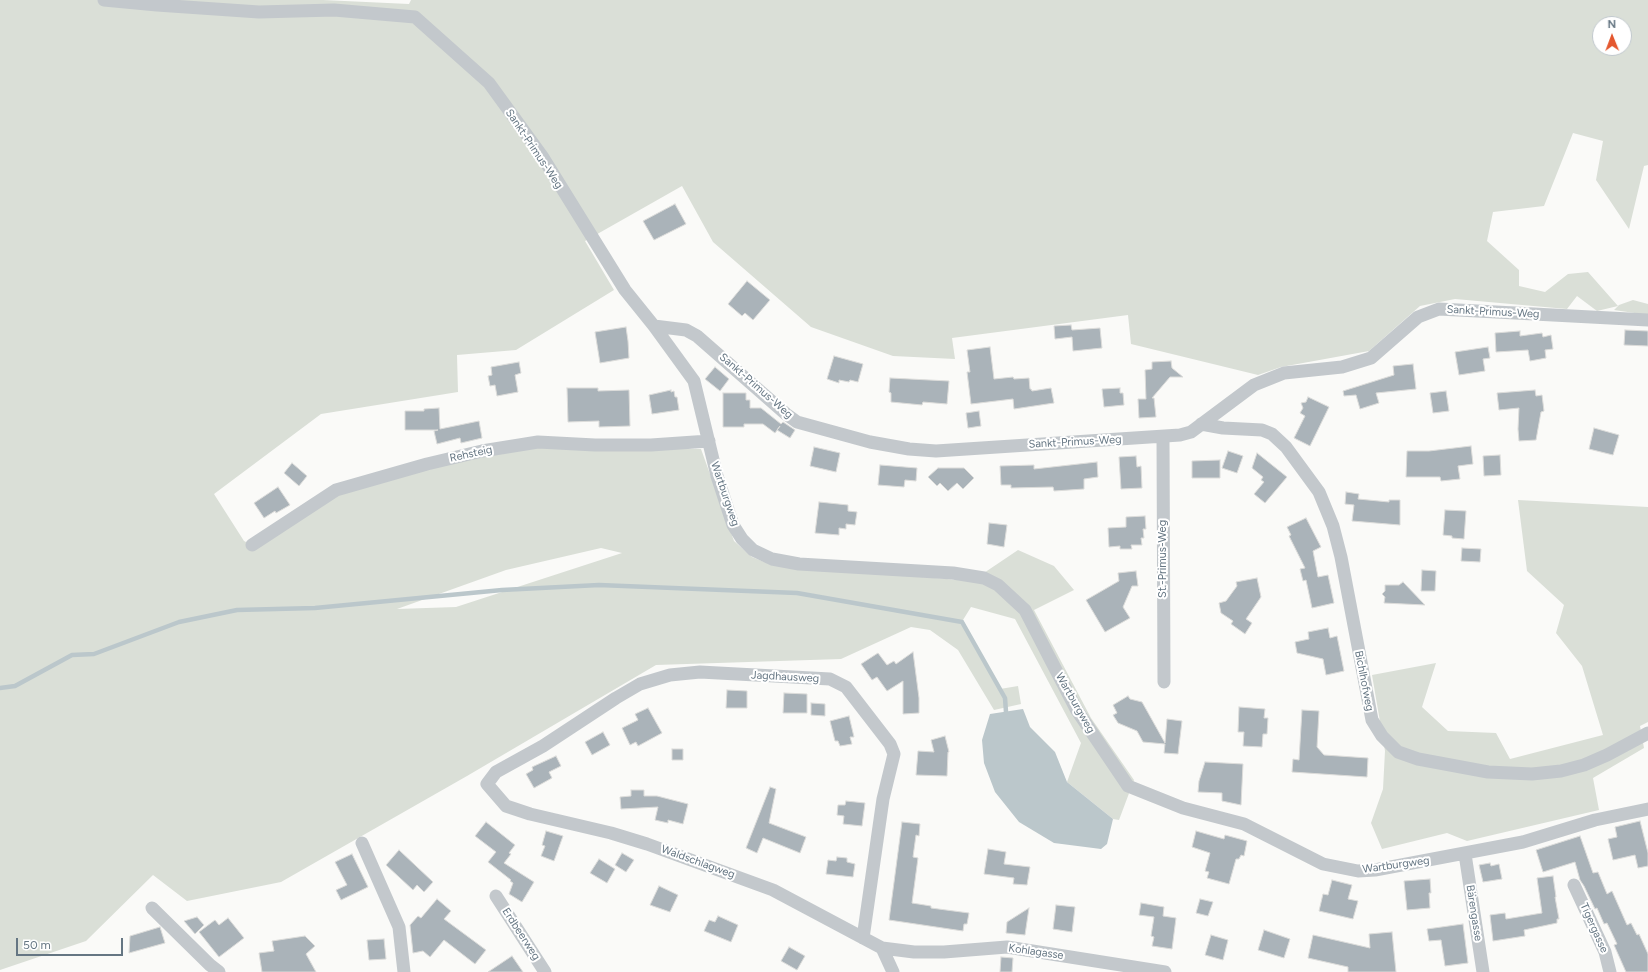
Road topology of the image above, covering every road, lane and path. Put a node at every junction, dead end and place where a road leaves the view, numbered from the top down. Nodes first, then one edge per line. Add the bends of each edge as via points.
1 (104, 0) edge
2 (1648, 320) edge
3 (654, 326) junction
4 (1201, 424) junction
5 (1163, 437) junction
6 (709, 441) junction
7 (252, 545) dead end
8 (1164, 682) dead end
9 (1648, 733) edge
10 (487, 784) joint
11 (1648, 809) edge
12 (362, 842) dead end
13 (1465, 854) junction
14 (1574, 885) dead end
15 (496, 896) dead end
16 (152, 908) dead end
17 (862, 938) junction
18 (882, 948) junction
19 (219, 972) edge
20 (404, 972) edge
21 (545, 972) edge
22 (893, 972) edge
23 (1165, 972) edge
24 (1483, 972) edge
25 (1610, 972) edge

1 - 3 street, Sankt-Primus-Weg via 258,12 334,10 415,17 489,83 542,156 625,290
2 - 4 street, Sankt-Primus-Weg via 1439,309 1418,317 1371,358 1342,367 1284,373 1254,385
3 - 5 street, Sankt-Primus-Weg via 686,330 697,336 797,422 870,442 936,451
3 - 6 street, Wartburgweg via 694,381
4 - 5 street, Sankt-Primus-Weg via 1191,432
4 - 9 street, Bichlhofweg via 1262,430 1272,434 1286,447 1319,492 1333,526 1341,557 1372,720 1382,736 1398,752 1418,759 1488,772 1532,774 1584,765
5 - 8 street, St.-Primus-Weg
6 - 7 street, Rehsteig via 651,445 538,442 482,451 336,490
6 - 13 street, Wartburgweg via 716,476 733,525 753,550 772,559 799,564 953,573 984,578 998,585 1025,610 1076,709 1128,786 1183,808 1244,824 1323,864 1343,869 1375,870
10 - 17 street, Waldschlagweg via 506,806 611,833 732,874 773,890
10 - 17 street, Jagdhausweg via 496,772 543,746 640,684 670,675 700,672 830,680 846,687 890,744 894,754 883,800
11 - 13 street, Wartburgweg via 1595,820 1523,842
12 - 20 street via 399,927
13 - 24 street, Bärengasse
14 - 25 street, Tigergasse via 1605,952
15 - 21 street, Erdbeerweg
16 - 19 street
17 - 18 street, Waldschlagweg
18 - 22 street
18 - 23 street, Kohlagasse via 937,952 1007,947

